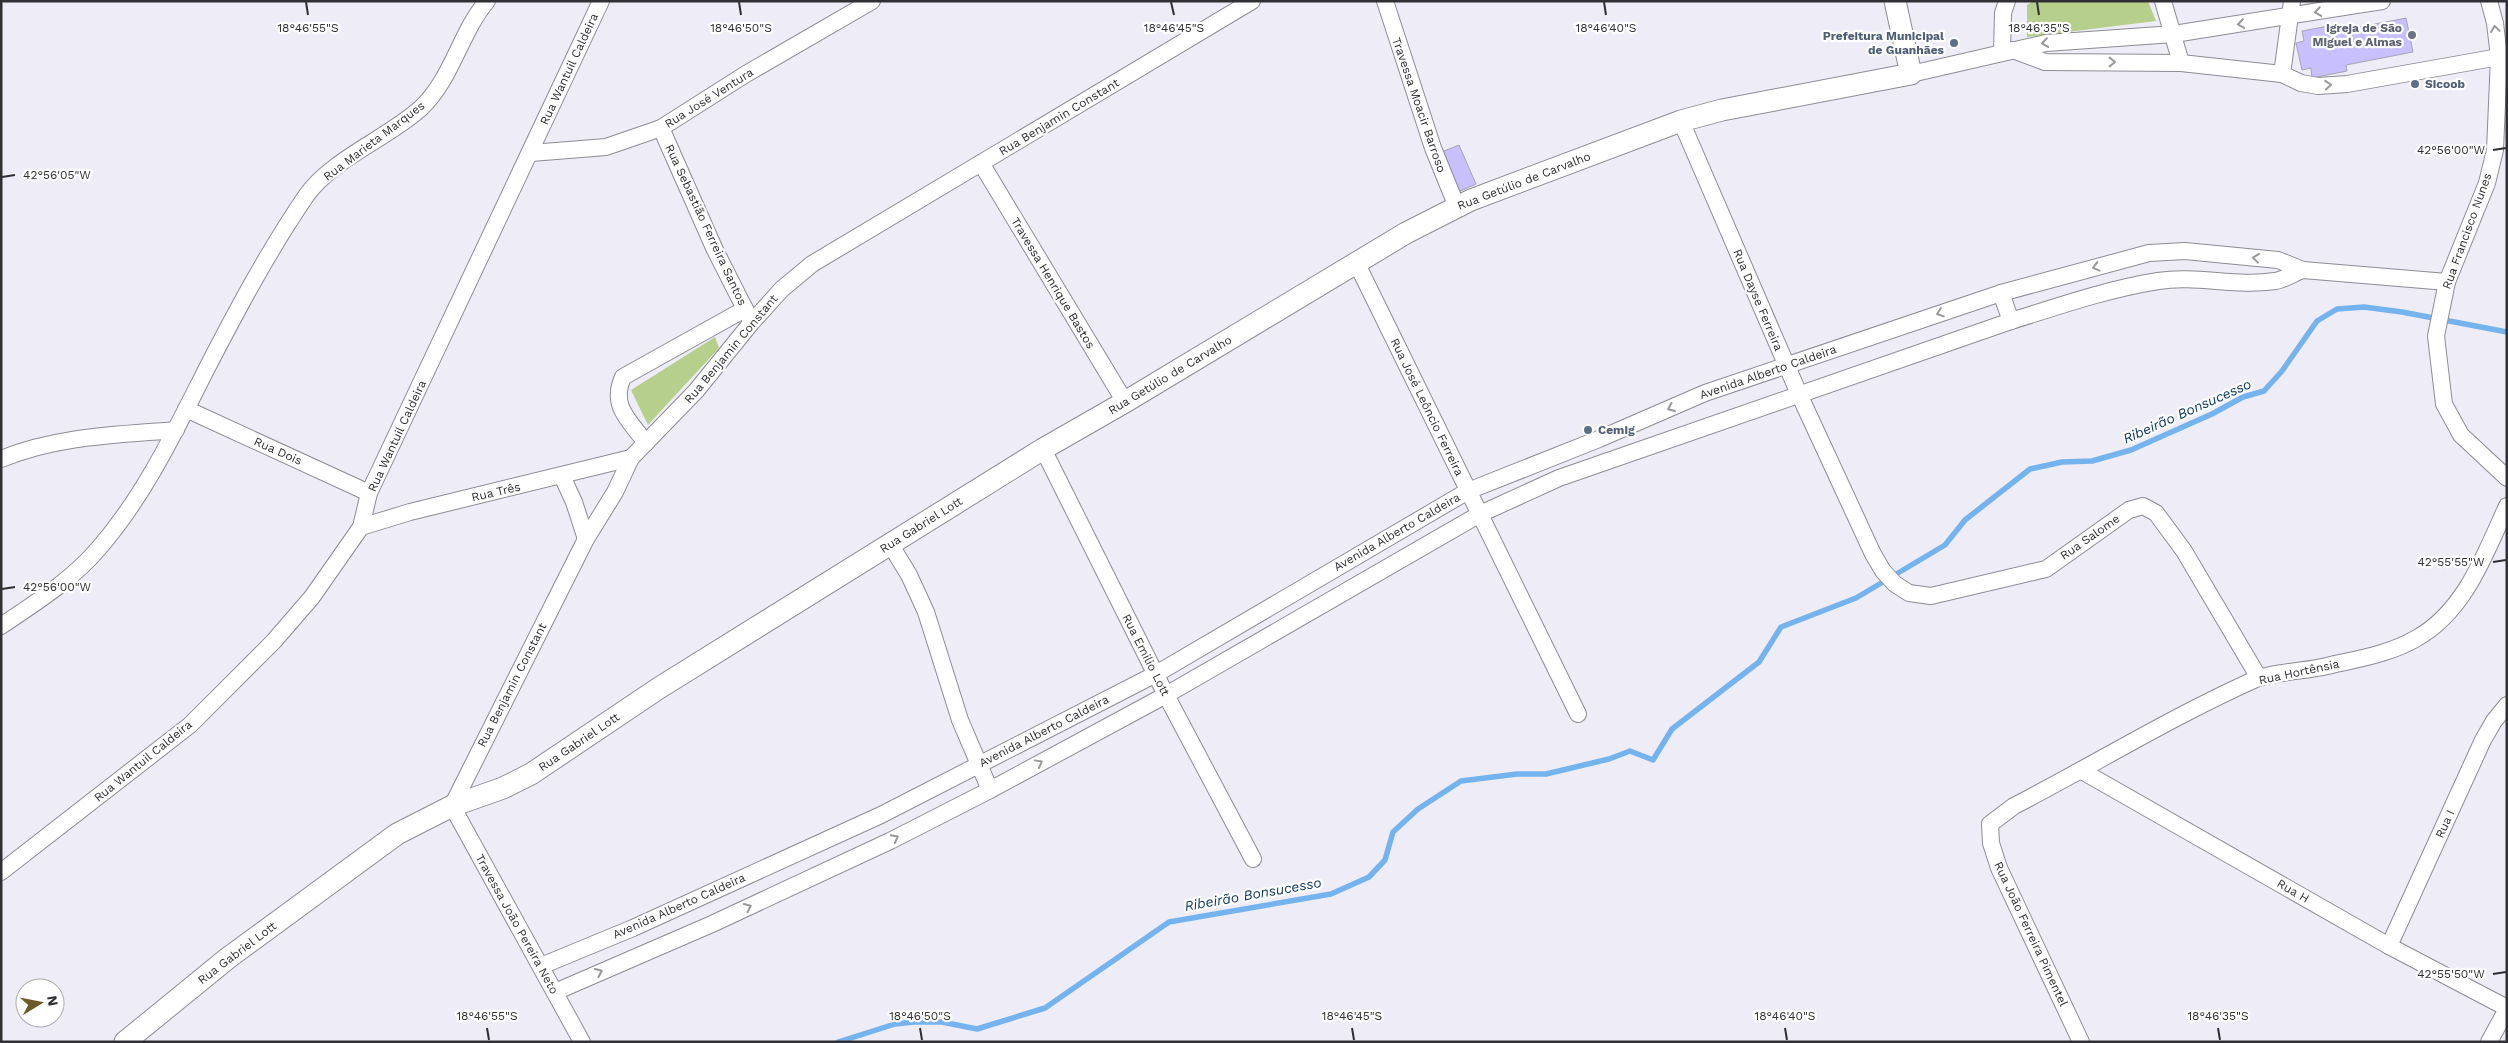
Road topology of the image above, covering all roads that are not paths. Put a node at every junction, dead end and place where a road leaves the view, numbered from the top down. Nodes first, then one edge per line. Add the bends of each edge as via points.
1 (486, 1) edge
2 (600, 1) edge
3 (872, 1) edge
4 (1252, 1) edge
5 (1385, 1) edge
6 (1895, 1) edge
7 (2008, 1) edge
8 (2163, 1) edge
9 (2382, 1) edge
10 (2489, 1) edge
11 (2291, 9) edge
12 (2174, 34) junction
13 (2008, 51) junction
14 (2499, 58) junction
15 (2181, 63) junction
16 (1911, 74) junction
17 (2282, 74) junction
18 (1681, 121) junction
19 (661, 128) junction
20 (531, 153) junction
21 (981, 163) junction
22 (1458, 207) junction
23 (1356, 262) junction
24 (2303, 270) junction
25 (2447, 282) junction
26 (2001, 293) junction
27 (748, 315) junction
28 (2011, 321) junction
29 (1786, 365) junction
30 (1799, 394) junction
31 (1125, 402) junction
32 (186, 410) junction
33 (176, 430) junction
34 (646, 443) junction
35 (1042, 449) junction
36 (631, 458) junction
37 (1, 459) edge
38 (562, 476) junction
39 (2507, 478) edge
40 (1468, 490) junction
41 (370, 493) junction
42 (2507, 506) edge
43 (1480, 514) junction
44 (362, 527) junction
45 (586, 539) junction
46 (890, 544) junction
47 (1895, 584) joint
48 (1, 626) edge
49 (1156, 674) junction
50 (2259, 678) junction
51 (1166, 695) junction
52 (2507, 705) edge
53 (1578, 714) dead end
54 (979, 765) junction
55 (2082, 771) junction
56 (990, 790) junction
57 (452, 806) junction
58 (1990, 824) joint
59 (1253, 859) dead end
60 (1, 872) edge
61 (2389, 946) junction
62 (540, 966) junction
63 (555, 992) junction
64 (2507, 1008) edge
65 (125, 1042) edge
66 (582, 1042) edge
67 (2080, 1042) edge
68 (2489, 1042) edge

1 - 32 street, Rua Marieta Marques via 439,86 421,108 336,167 308,193 231,323
2 - 20 street, Rua Wantuil Caldeira
3 - 19 street, Rua José Ventura
4 - 21 street, Rua Benjamin Constant
5 - 22 street, Travessa Moacir Barroso via 1433,148
6 - 16 street
7 - 13 street via 2003,13
8 - 12 street
9 -> 11 street
14 -> 10 street, Rua Francisco Nunes
11 -> 12 street
11 - 17 street
12 -> 13 street via 2046,43
12 - 15 street
13 -> 15 street via 2045,62
13 - 16 street
17 -> 14 street via 2301,83 2318,86 2347,84
14 - 25 street, Rua Francisco Nunes via 2495,150 2488,183
15 - 17 street
16 - 18 street, Rua Getúlio de Carvalho via 1722,110
18 - 22 street, Rua Getúlio de Carvalho
18 - 29 street, Rua Dayse Ferreira
19 - 20 street, Rua José Ventura via 606,147
19 - 27 street, Rua Sebastião Ferreira Santos
20 - 41 street, Rua Wantuil Caldeira
21 - 27 street, Rua Benjamin Constant via 812,264
21 - 31 street, Travessa Henrique Bastos
22 - 23 street, Rua Getúlio de Carvalho
23 - 31 street, Rua Getúlio de Carvalho
23 - 40 street, Rua José Leôncio Ferreira
24 - 25 street, Avenida Alberto Caldeira
24 -> 26 street, Avenida Alberto Caldeira via 2278,260 2185,251 2149,253
24 - 28 street, Avenida Alberto Caldeira via 2277,281 2250,283 2190,278 2157,281
25 - 39 street, Rua Francisco Nunes via 2436,336 2444,404 2461,435
26 - 28 street
26 -> 29 street, Avenida Alberto Caldeira
27 - 34 street, Rua Benjamin Constant via 696,391
27 - 34 street via 623,377 617,390 620,406
28 - 30 street, Avenida Alberto Caldeira
29 - 30 street, Rua Dayse Ferreira
29 -> 40 street, Avenida Alberto Caldeira via 1705,393
30 - 43 street, Avenida Alberto Caldeira via 1559,478
30 - 47 street, Rua Dayse Ferreira via 1872,554
31 - 35 street, Rua Getúlio de Carvalho
32 - 33 street, Rua Marieta Marques
32 - 41 street, Rua Dois
33 - 37 street via 62,441 25,449
33 - 48 street, Rua Marieta Marques via 135,503 98,550 53,591
34 - 36 street, Rua Benjamin Constant
35 - 46 street, Rua Gabriel Lott
35 - 49 street, Rua Emilio Lott
36 - 38 street, Rua Três
36 - 45 street, Rua Benjamin Constant via 615,492
38 - 44 street, Rua Três via 410,512
38 - 45 street
40 - 43 street, Rua José Leôncio Ferreira
40 - 49 street, Avenida Alberto Caldeira
41 - 44 street, Rua Wantuil Caldeira
42 - 50 street, Rua Hortênsia via 2483,559 2459,600 2445,618 2416,639 2379,654 2308,671
43 - 51 street, Avenida Alberto Caldeira
43 - 53 street, Rua José Leôncio Ferreira
44 - 60 street, Rua Wantuil Caldeira via 312,597 274,641 190,725
45 - 57 street, Rua Benjamin Constant
46 - 54 street via 926,612 960,720
46 - 57 street, Rua Gabriel Lott via 660,688 531,774
47 - 50 street, Rua Salome via 1909,593 1931,596 2037,571 2129,510 2143,506 2156,512 2184,552
49 - 51 street, Rua Emilio Lott
49 - 54 street, Avenida Alberto Caldeira
50 - 55 street, Rua Hortênsia via 2193,709
56 -> 51 street, Avenida Alberto Caldeira
51 - 59 street, Rua Emilio Lott
52 - 61 street, Rua I via 2483,740
54 - 56 street
54 - 62 street, Avenida Alberto Caldeira via 881,815 633,928
55 - 58 street, Rua Hortênsia via 2014,806
55 - 61 street, Rua H
63 -> 56 street, Avenida Alberto Caldeira via 864,854
57 - 62 street, Travessa João Pereira Neto
57 - 65 street, Rua Gabriel Lott via 397,834 228,958
58 - 67 street, Rua João Ferreira Pimentel via 1991,844 1999,868
61 - 64 street, Rua H
62 - 63 street, Travessa João Pereira Neto
63 - 66 street, Travessa João Pereira Neto
64 - 68 street

